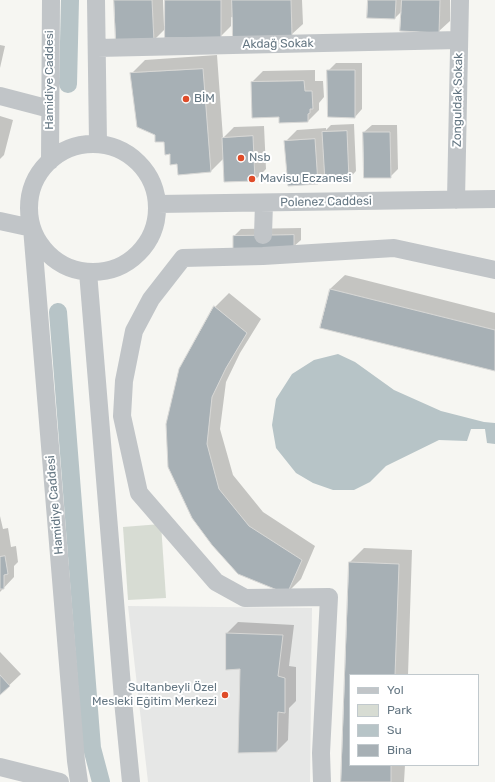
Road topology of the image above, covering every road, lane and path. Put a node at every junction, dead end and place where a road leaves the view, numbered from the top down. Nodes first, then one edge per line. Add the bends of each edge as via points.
1 (51, 0) edge
2 (96, 0) edge
3 (460, 0) edge
4 (459, 40) junction
5 (97, 48) junction
6 (0, 96) edge
7 (50, 109) junction
8 (98, 143) junction
9 (50, 161) junction
10 (495, 199) edge
11 (456, 200) junction
12 (264, 202) junction
13 (158, 204) junction
14 (0, 221) edge
15 (32, 228) junction
16 (263, 246) junction
17 (495, 270) edge
18 (88, 272) junction
19 (0, 767) edge
20 (60, 782) edge
21 (79, 782) edge
22 (132, 782) edge
23 (322, 782) edge

1 - 7 street, Hamidiye Caddesi
2 - 5 street
3 - 4 street, Zonguldak Sokak
4 - 5 street, Akdağ Sokak
4 - 11 street, Zonguldak Sokak
5 - 8 street
6 - 7 street
7 - 9 street, Hamidiye Caddesi
8 - 9 street via 79,144 59,153
8 - 13 street via 116,147 132,156 145,170 154,186
9 - 15 street via 43,167 32,186 28,207
10 - 11 street, Polenez Caddesi
11 - 12 street, Polenez Caddesi
12 - 13 street, Polenez Caddesi
12 - 16 street
13 - 18 street via 150,240 138,254 124,265 107,271
14 - 15 street
15 - 18 street via 40,245 54,259 70,268
15 - 21 street, Hamidiye Caddesi
16 - 17 street via 394,248
16 - 23 street via 183,258 151,299 134,331 124,381 122,416 139,493 216,582 245,598 329,597 321,753
18 - 22 street
19 - 20 street

